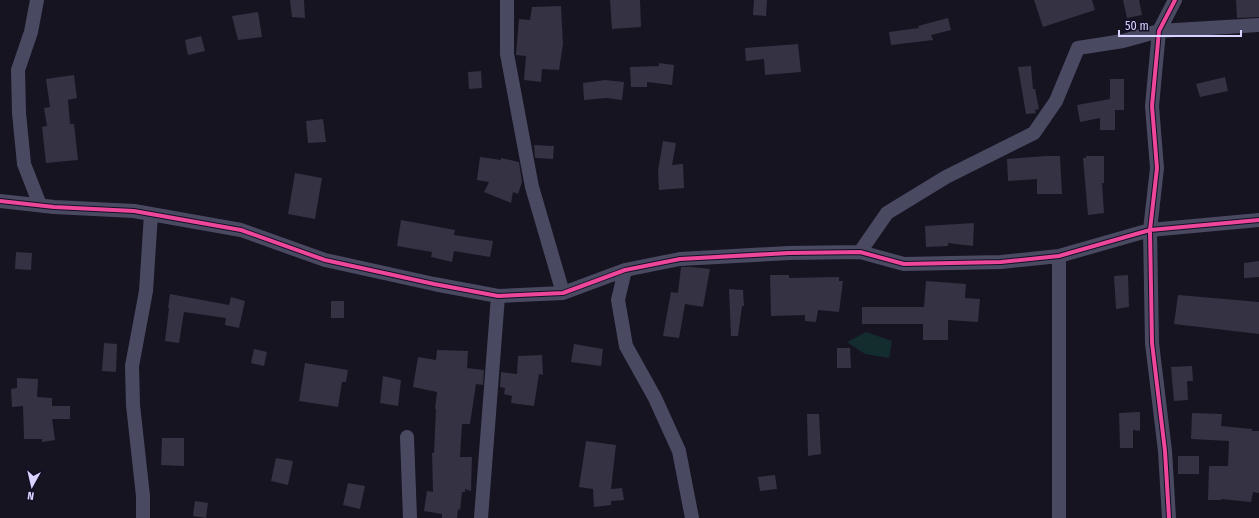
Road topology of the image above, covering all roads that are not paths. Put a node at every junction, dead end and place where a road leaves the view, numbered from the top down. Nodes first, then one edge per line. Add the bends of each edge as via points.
1 (37, 0) edge
2 (507, 0) edge
3 (1176, 0) edge
4 (1259, 25) edge
5 (1159, 31) junction
6 (0, 201) edge
7 (40, 205) junction
8 (151, 214) junction
9 (1259, 220) edge
10 (1150, 230) junction
11 (860, 252) junction
12 (1059, 256) junction
13 (625, 270) junction
14 (563, 293) junction
15 (498, 296) junction
16 (408, 437) dead end
17 (143, 518) edge
18 (410, 518) edge
19 (481, 518) edge
20 (692, 518) edge
21 (1059, 518) edge
22 (1169, 518) edge

1 - 7 street via 31,32 18,70 24,164
2 - 14 street via 507,54 529,172
3 - 5 street
4 - 5 street
5 - 10 street via 1152,106 1157,168
5 - 11 street via 1123,41 1078,48 1056,101 1034,133 946,176 887,213
6 - 7 street
7 - 8 street
8 - 15 street via 240,230 326,260
8 - 17 street via 146,291 132,366
9 - 10 street
10 - 12 street
10 - 22 street via 1152,343 1165,451
11 - 12 street via 904,264 1001,262
11 - 13 street via 680,259
12 - 21 street
13 - 14 street
13 - 20 street via 618,300 626,346 655,398 679,452
14 - 15 street
15 - 19 street
16 - 18 street

